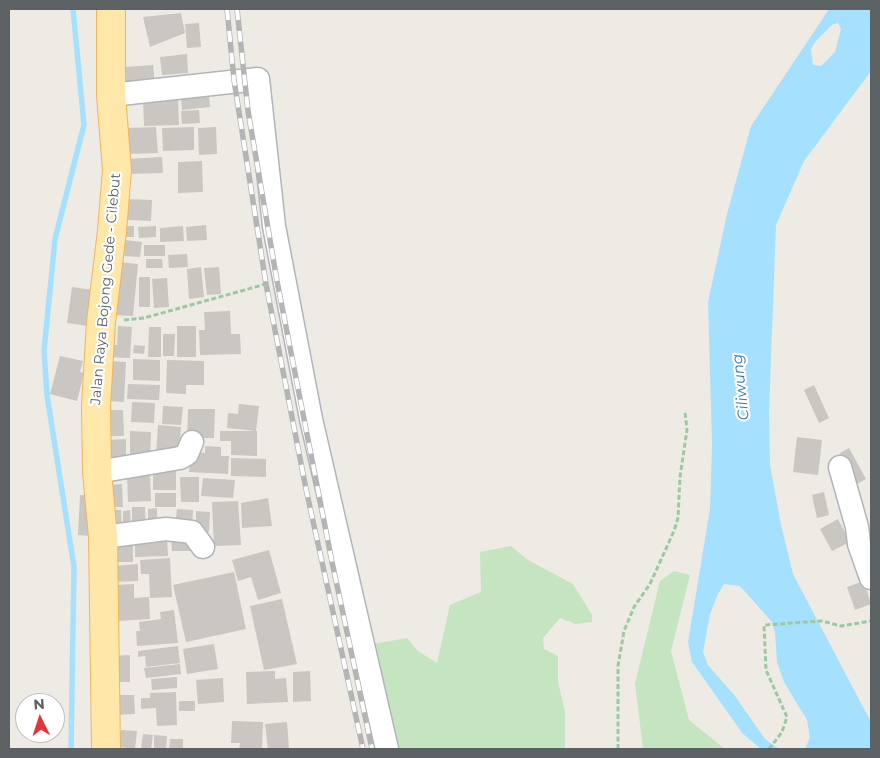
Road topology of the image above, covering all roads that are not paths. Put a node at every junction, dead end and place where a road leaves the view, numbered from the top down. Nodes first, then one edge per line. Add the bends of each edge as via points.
1 (111, 9) edge
2 (111, 95) junction
3 (192, 442) dead end
4 (840, 467) dead end
5 (97, 472) junction
6 (864, 523) edge
7 (104, 537) junction
8 (203, 547) dead end
9 (871, 578) edge
10 (106, 749) edge
11 (387, 749) edge

1 - 2 main road, Jalan Raya Bojong Gede - Cilebut
2 - 5 main road, Jalan Raya Bojong Gede - Cilebut via 117,170 101,322 96,406
2 - 11 street via 258,79 274,226 311,419
3 - 5 street via 188,454 180,458
4 - 6 street
5 - 7 main road, Jalan Raya Bojong Gede - Cilebut
6 - 9 street via 859,544
7 - 8 street via 174,530 192,532
7 - 10 main road, Jalan Raya Bojong Gede - Cilebut

